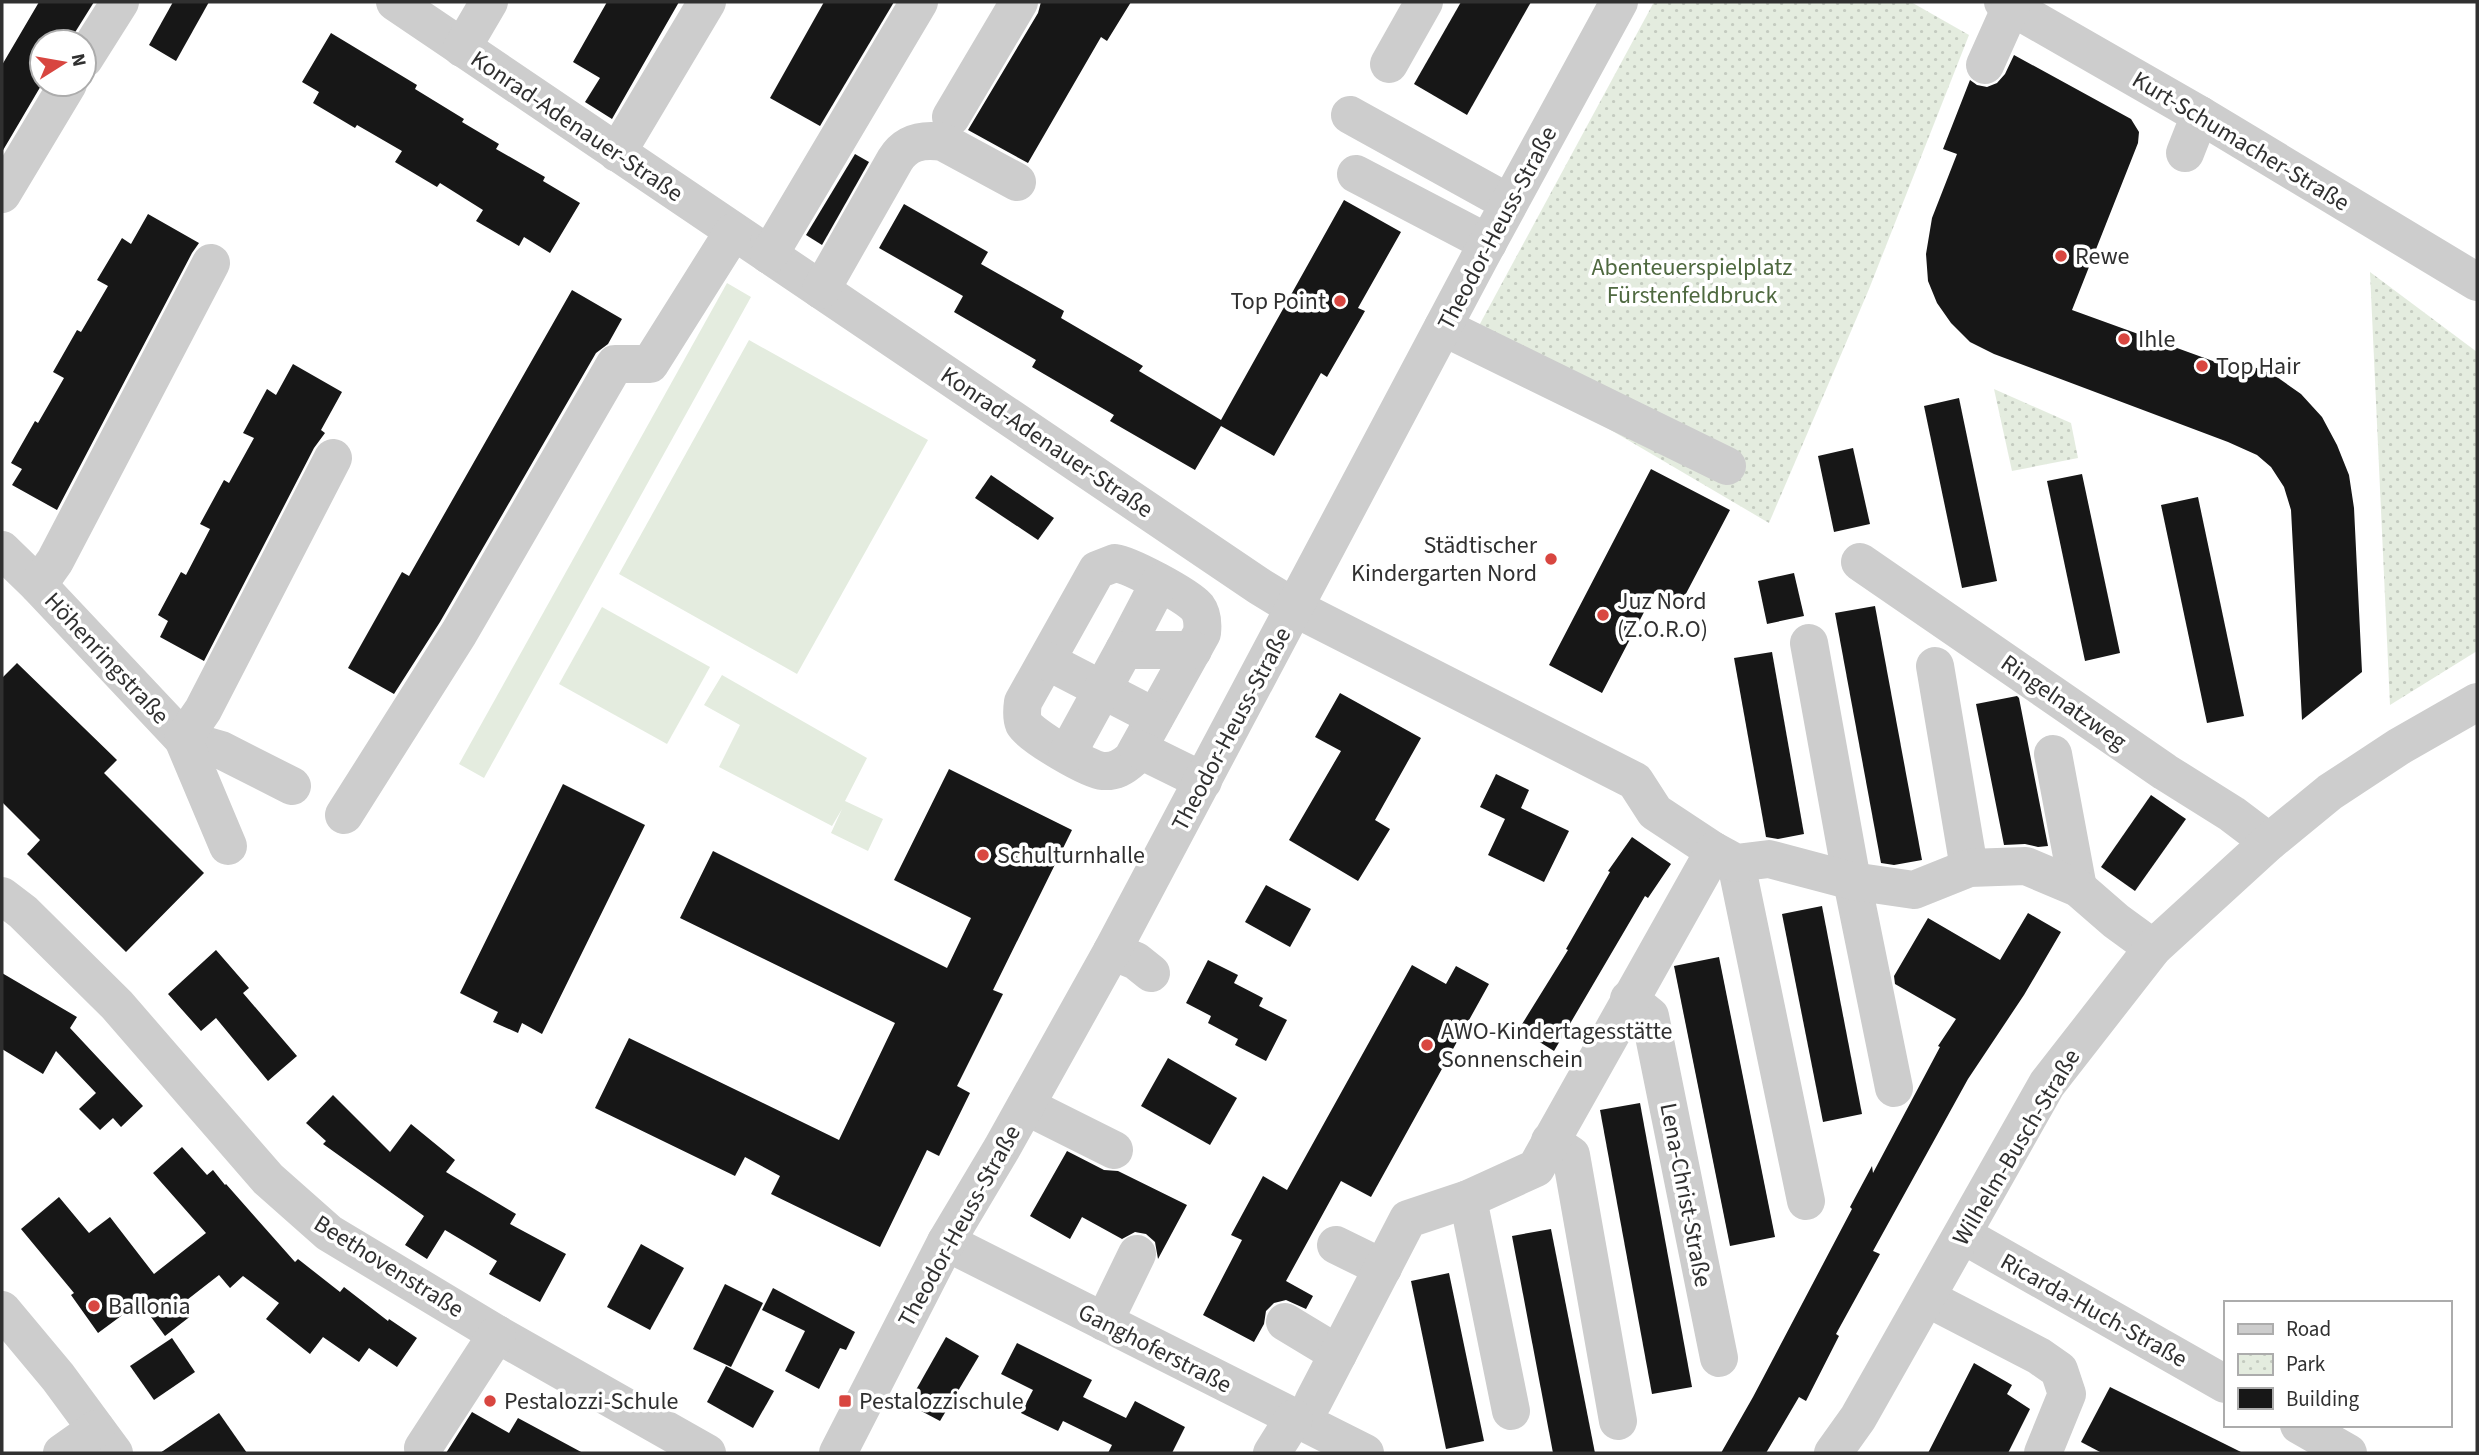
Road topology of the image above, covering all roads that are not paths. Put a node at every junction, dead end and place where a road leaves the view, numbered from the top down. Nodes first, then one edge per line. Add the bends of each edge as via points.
1 (120, 2) edge
2 (395, 2) edge
3 (489, 2) edge
4 (707, 2) edge
5 (919, 2) edge
6 (1019, 2) edge
7 (1424, 2) edge
8 (1619, 2) edge
9 (2007, 4) edge
10 (98, 37) edge
11 (462, 48) junction
12 (1389, 64) dead end
13 (1985, 65) dead end
14 (60, 98) edge
15 (1350, 115) dead end
16 (2200, 115) junction
17 (951, 117) dead end
18 (617, 153) junction
19 (2185, 153) dead end
20 (1356, 174) dead end
21 (1017, 182) dead end
22 (2, 194) edge
23 (1509, 203) junction
24 (733, 232) junction
25 (1488, 243) junction
26 (769, 255) junction
27 (211, 263) dead end
28 (2477, 282) edge
29 (821, 290) junction
30 (1443, 327) junction
31 (333, 458) dead end
32 (1727, 466) dead end
33 (2, 550) edge
34 (1860, 562) dead end
35 (1159, 583) junction
36 (38, 585) junction
37 (1295, 608) junction
38 (1809, 643) dead end
39 (1124, 650) junction
40 (1193, 650) junction
41 (1047, 661) junction
42 (1935, 666) dead end
43 (1101, 690) junction
44 (2477, 702) edge
45 (1147, 733) junction
46 (183, 739) junction
47 (1067, 754) junction
48 (2053, 754) dead end
49 (1203, 781) junction
50 (292, 786) dead end
51 (344, 816) dead end
52 (2269, 842) junction
53 (228, 846) dead end
54 (1725, 857) junction
55 (1969, 868) junction
56 (1852, 881) junction
57 (2078, 888) junction
58 (2, 896) edge
59 (2153, 948) junction
60 (1112, 951) junction
61 (1151, 973) dead end
62 (1629, 999) junction
63 (1894, 1088) dead end
64 (1026, 1106) junction
65 (1550, 1141) junction
66 (1114, 1150) dead end
67 (1468, 1199) junction
68 (1806, 1201) dead end
69 (1963, 1235) junction
70 (946, 1242) junction
71 (1336, 1245) dead end
72 (1136, 1254) dead end
73 (1383, 1268) junction
74 (1927, 1298) junction
75 (2, 1310) edge
76 (1104, 1322) junction
77 (1285, 1322) dead end
78 (497, 1334) junction
79 (1338, 1354) junction
80 (1719, 1358) dead end
81 (2224, 1383) edge
82 (1303, 1410) junction
83 (1511, 1411) dead end
84 (1618, 1421) dead end
85 (2302, 1427) edge
86 (105, 1441) edge
87 (423, 1448) dead end
88 (62, 1453) edge
89 (707, 1453) edge
90 (838, 1453) edge
91 (1272, 1453) edge
92 (1365, 1453) edge
93 (1833, 1453) edge
94 (2043, 1453) edge
95 (2348, 1453) edge

1 - 10 street
2 - 11 street, Konrad-Adenauer-Straße
3 - 11 street
4 - 18 street
5 - 26 street
6 - 17 street
7 - 12 street
8 - 23 street, Theodor-Heuss-Straße
9 - 13 street
9 - 16 street, Kurt-Schumacher-Straße
11 - 18 street, Konrad-Adenauer-Straße
14 - 22 street
15 - 23 street
16 - 19 street
16 - 28 street, Kurt-Schumacher-Straße
18 - 24 street, Konrad-Adenauer-Straße
20 - 25 street
21 - 29 street via 943,142 908,145
23 - 25 street, Theodor-Heuss-Straße
24 - 26 street, Konrad-Adenauer-Straße
24 - 51 street via 650,364 615,364 459,632
25 - 30 street, Theodor-Heuss-Straße
26 - 29 street, Konrad-Adenauer-Straße
27 - 36 street via 55,561
29 - 37 street, Konrad-Adenauer-Straße
30 - 32 street
30 - 37 street, Theodor-Heuss-Straße
31 - 46 street via 203,709
33 - 36 street, Höhenringstraße
34 - 52 street, Ringelnatzweg
35 - 39 street
35 - 40 street via 1191,602 1201,614 1202,633
35 - 41 street via 1124,564 1097,570
36 - 46 street, Höhenringstraße
37 - 49 street, Theodor-Heuss-Straße
37 - 54 street, Konrad-Adenauer-Straße via 1635,781 1655,812
38 - 56 street
39 - 40 street
39 - 43 street
40 - 45 street
41 - 43 street
41 - 47 street via 1023,702 1023,722 1030,732
42 - 55 street
43 - 45 street
43 - 47 street
44 - 52 street, Wilhelm-Busch-Straße via 2330,792
45 - 47 street via 1124,766 1105,772
45 - 49 street
46 - 50 street, Höhenringstraße via 221,750
46 - 53 street
48 - 57 street
49 - 60 street, Theodor-Heuss-Straße
52 - 59 street, Wilhelm-Busch-Straße
54 - 56 street via 1769,859
54 - 62 street
54 - 68 street
55 - 56 street via 1914,890
55 - 57 street via 2026,866
56 - 63 street
57 - 59 street
58 - 78 street, Beethovenstraße via 117,1005 287,1197 329,1233
59 - 69 street, Wilhelm-Busch-Straße via 2047,1084
60 - 61 street
60 - 64 street, Theodor-Heuss-Straße
62 - 65 street
62 - 80 street, Lena-Christ-Straße via 1650,1016
64 - 66 street
64 - 70 street, Theodor-Heuss-Straße
65 - 67 street via 1536,1168
65 - 84 street via 1571,1155
67 - 73 street via 1408,1219
67 - 83 street
69 - 74 street, Wilhelm-Busch-Straße
69 - 81 street, Ricarda-Huch-Straße
70 - 76 street, Ganghoferstraße
70 - 90 street, Theodor-Heuss-Straße
71 - 73 street
72 - 76 street
73 - 79 street
74 - 93 street, Wilhelm-Busch-Straße
74 - 94 street via 2059,1370 2067,1394
75 - 86 street
76 - 82 street, Ganghoferstraße
77 - 79 street
78 - 87 street
78 - 89 street, Beethovenstraße
79 - 82 street
82 - 91 street
82 - 92 street, Ganghoferstraße
85 - 95 street
86 - 88 street

